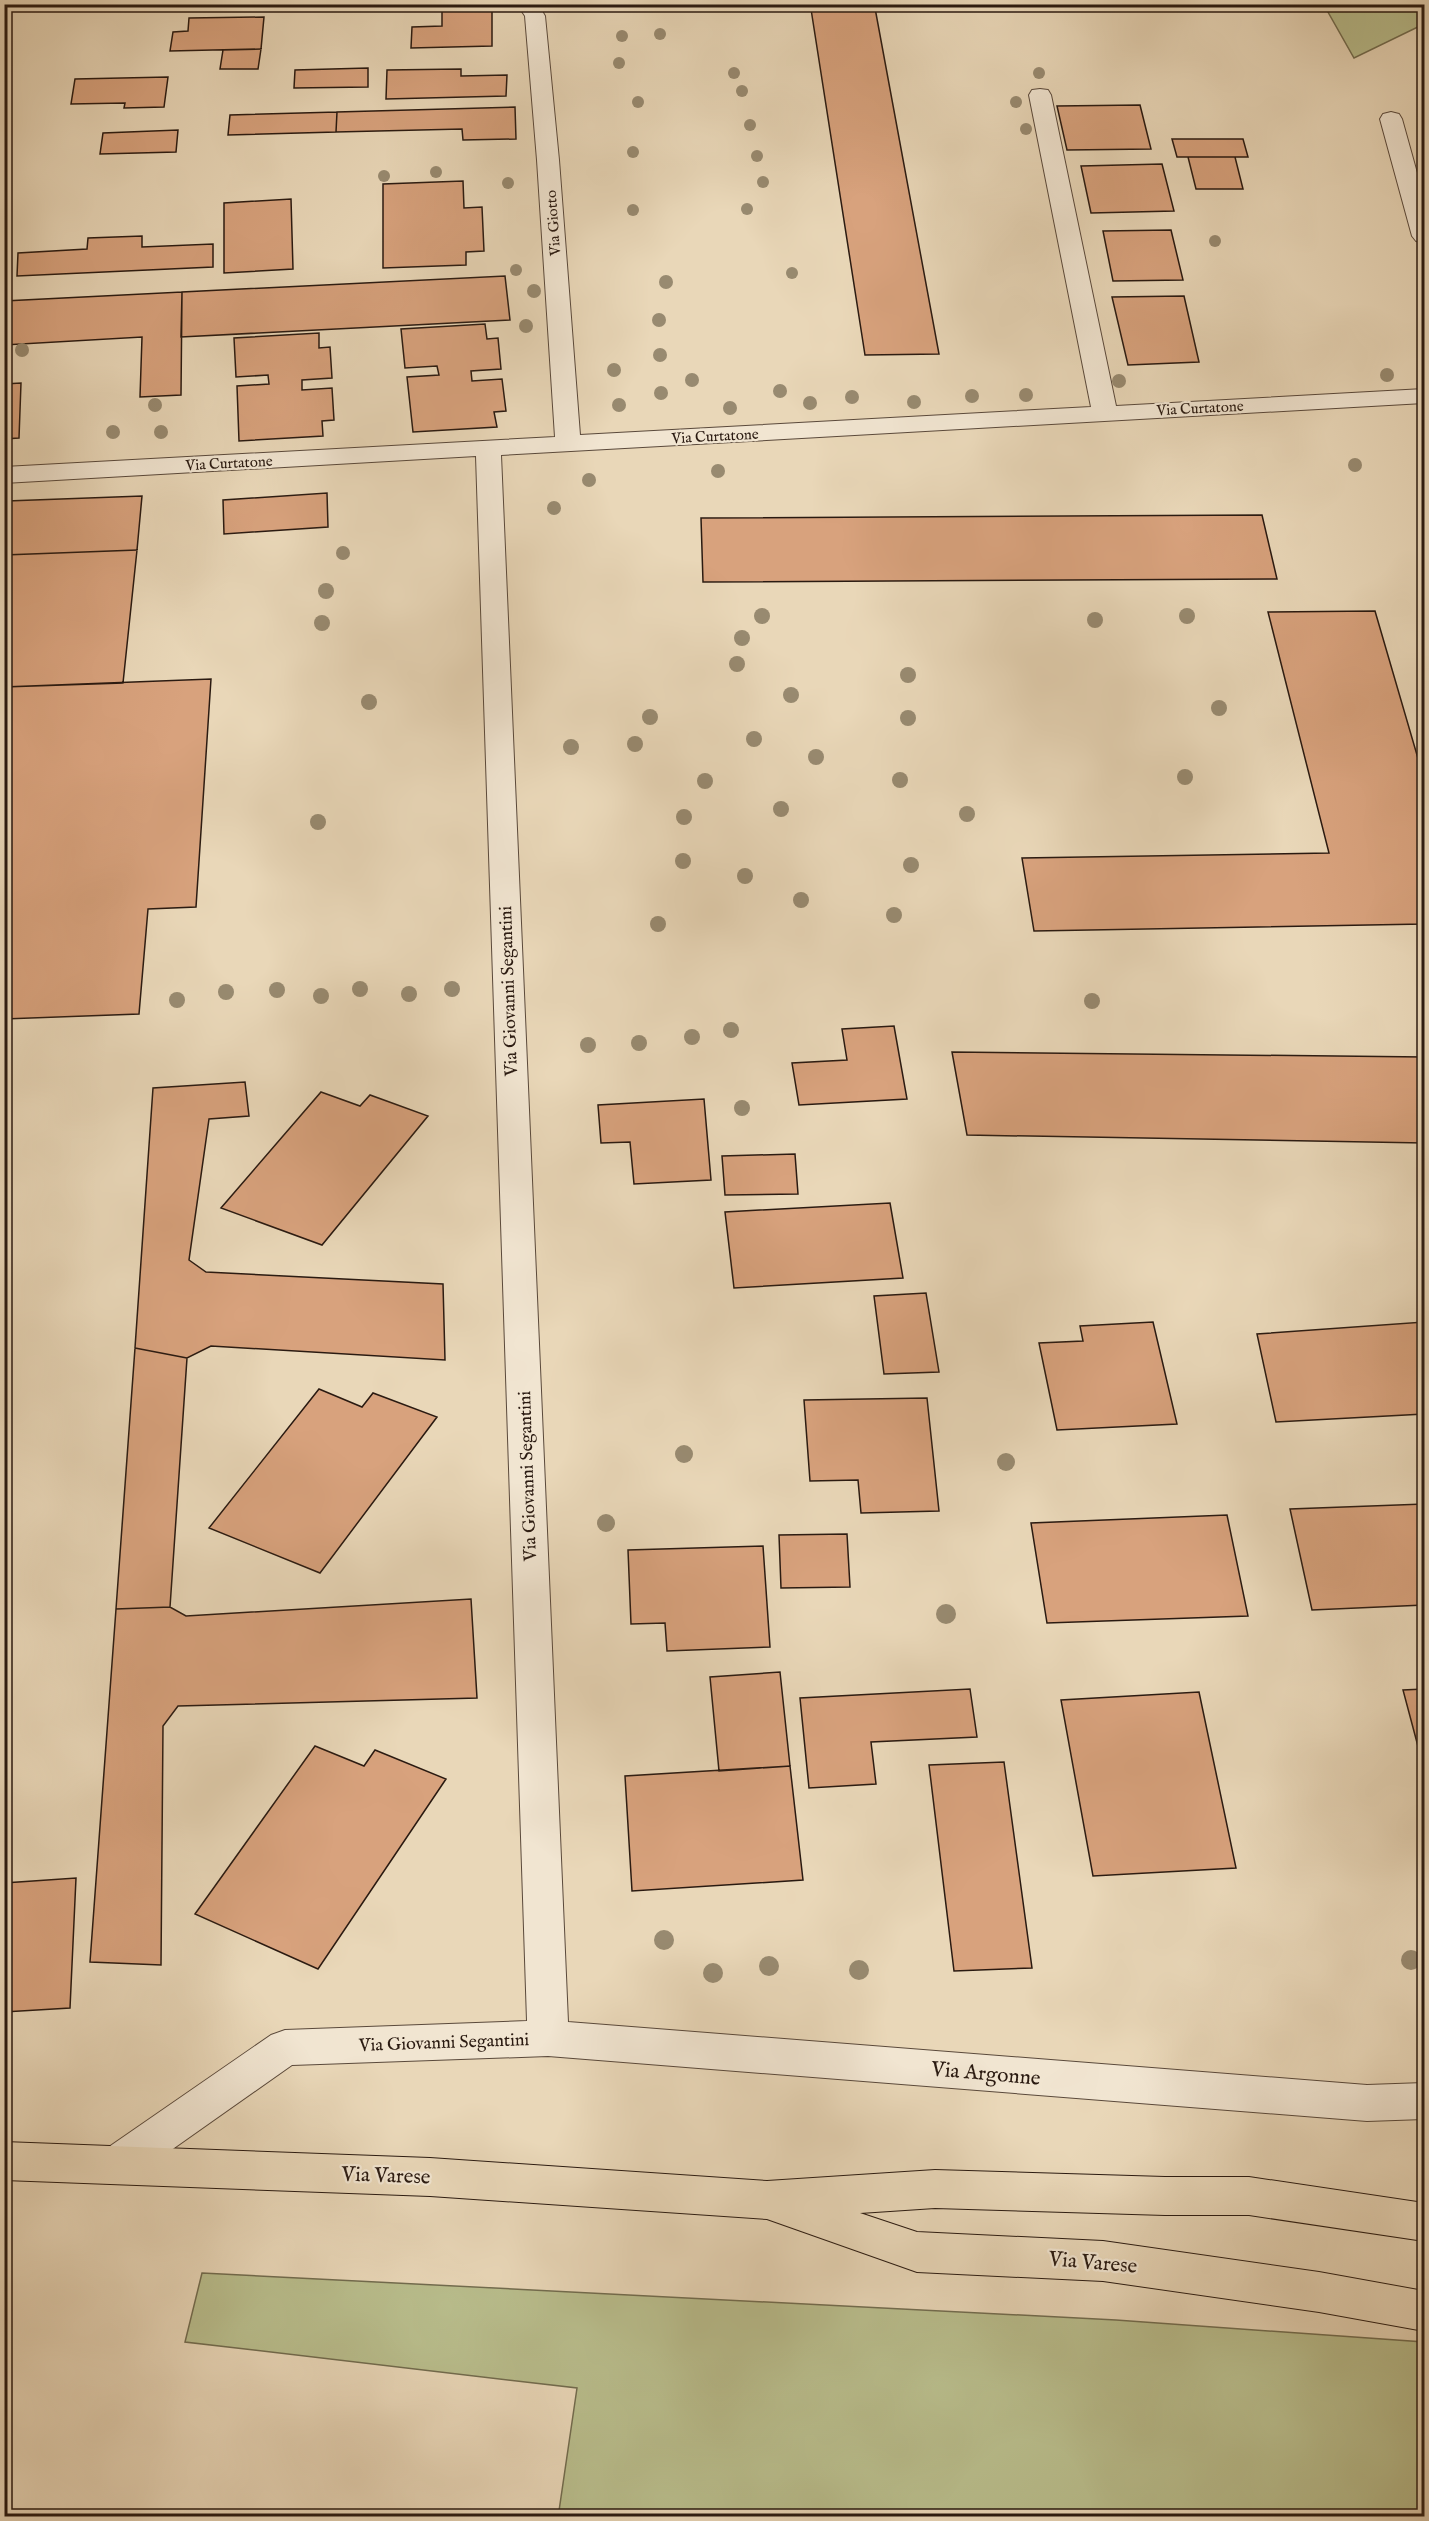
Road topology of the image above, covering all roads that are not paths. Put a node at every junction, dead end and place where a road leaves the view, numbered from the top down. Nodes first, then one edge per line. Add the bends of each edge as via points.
1 (527, 4) edge
2 (1040, 95) dead end
3 (1391, 119) dead end
4 (1425, 236) edge
5 (1424, 398) edge
6 (1105, 413) junction
7 (568, 445) junction
8 (488, 449) junction
9 (4, 475) edge
10 (548, 2038) junction
11 (1425, 2101) edge
12 (4, 2161) edge
13 (118, 2164) junction
14 (767, 2200) junction
15 (1425, 2222) edge
16 (1425, 2311) edge

1 - 7 street, Via Giotto via 535,16
2 - 6 street
3 - 4 street
5 - 6 street, Via Curtatone
6 - 7 street, Via Curtatone
7 - 8 street, Via Curtatone
8 - 9 street, Via Curtatone
8 - 10 street, Via Giovanni Segantini
10 - 11 street, Via Argonne via 1367,2103
10 - 13 street, Via Giovanni Segantini via 285,2048
12 - 13 main road, Via Varese
13 - 14 main road, Via Varese via 430,2177
14 - 15 main road, Via Varese via 935,2189 1249,2196
14 - 16 main road, Via Varese via 917,2252 1103,2261

